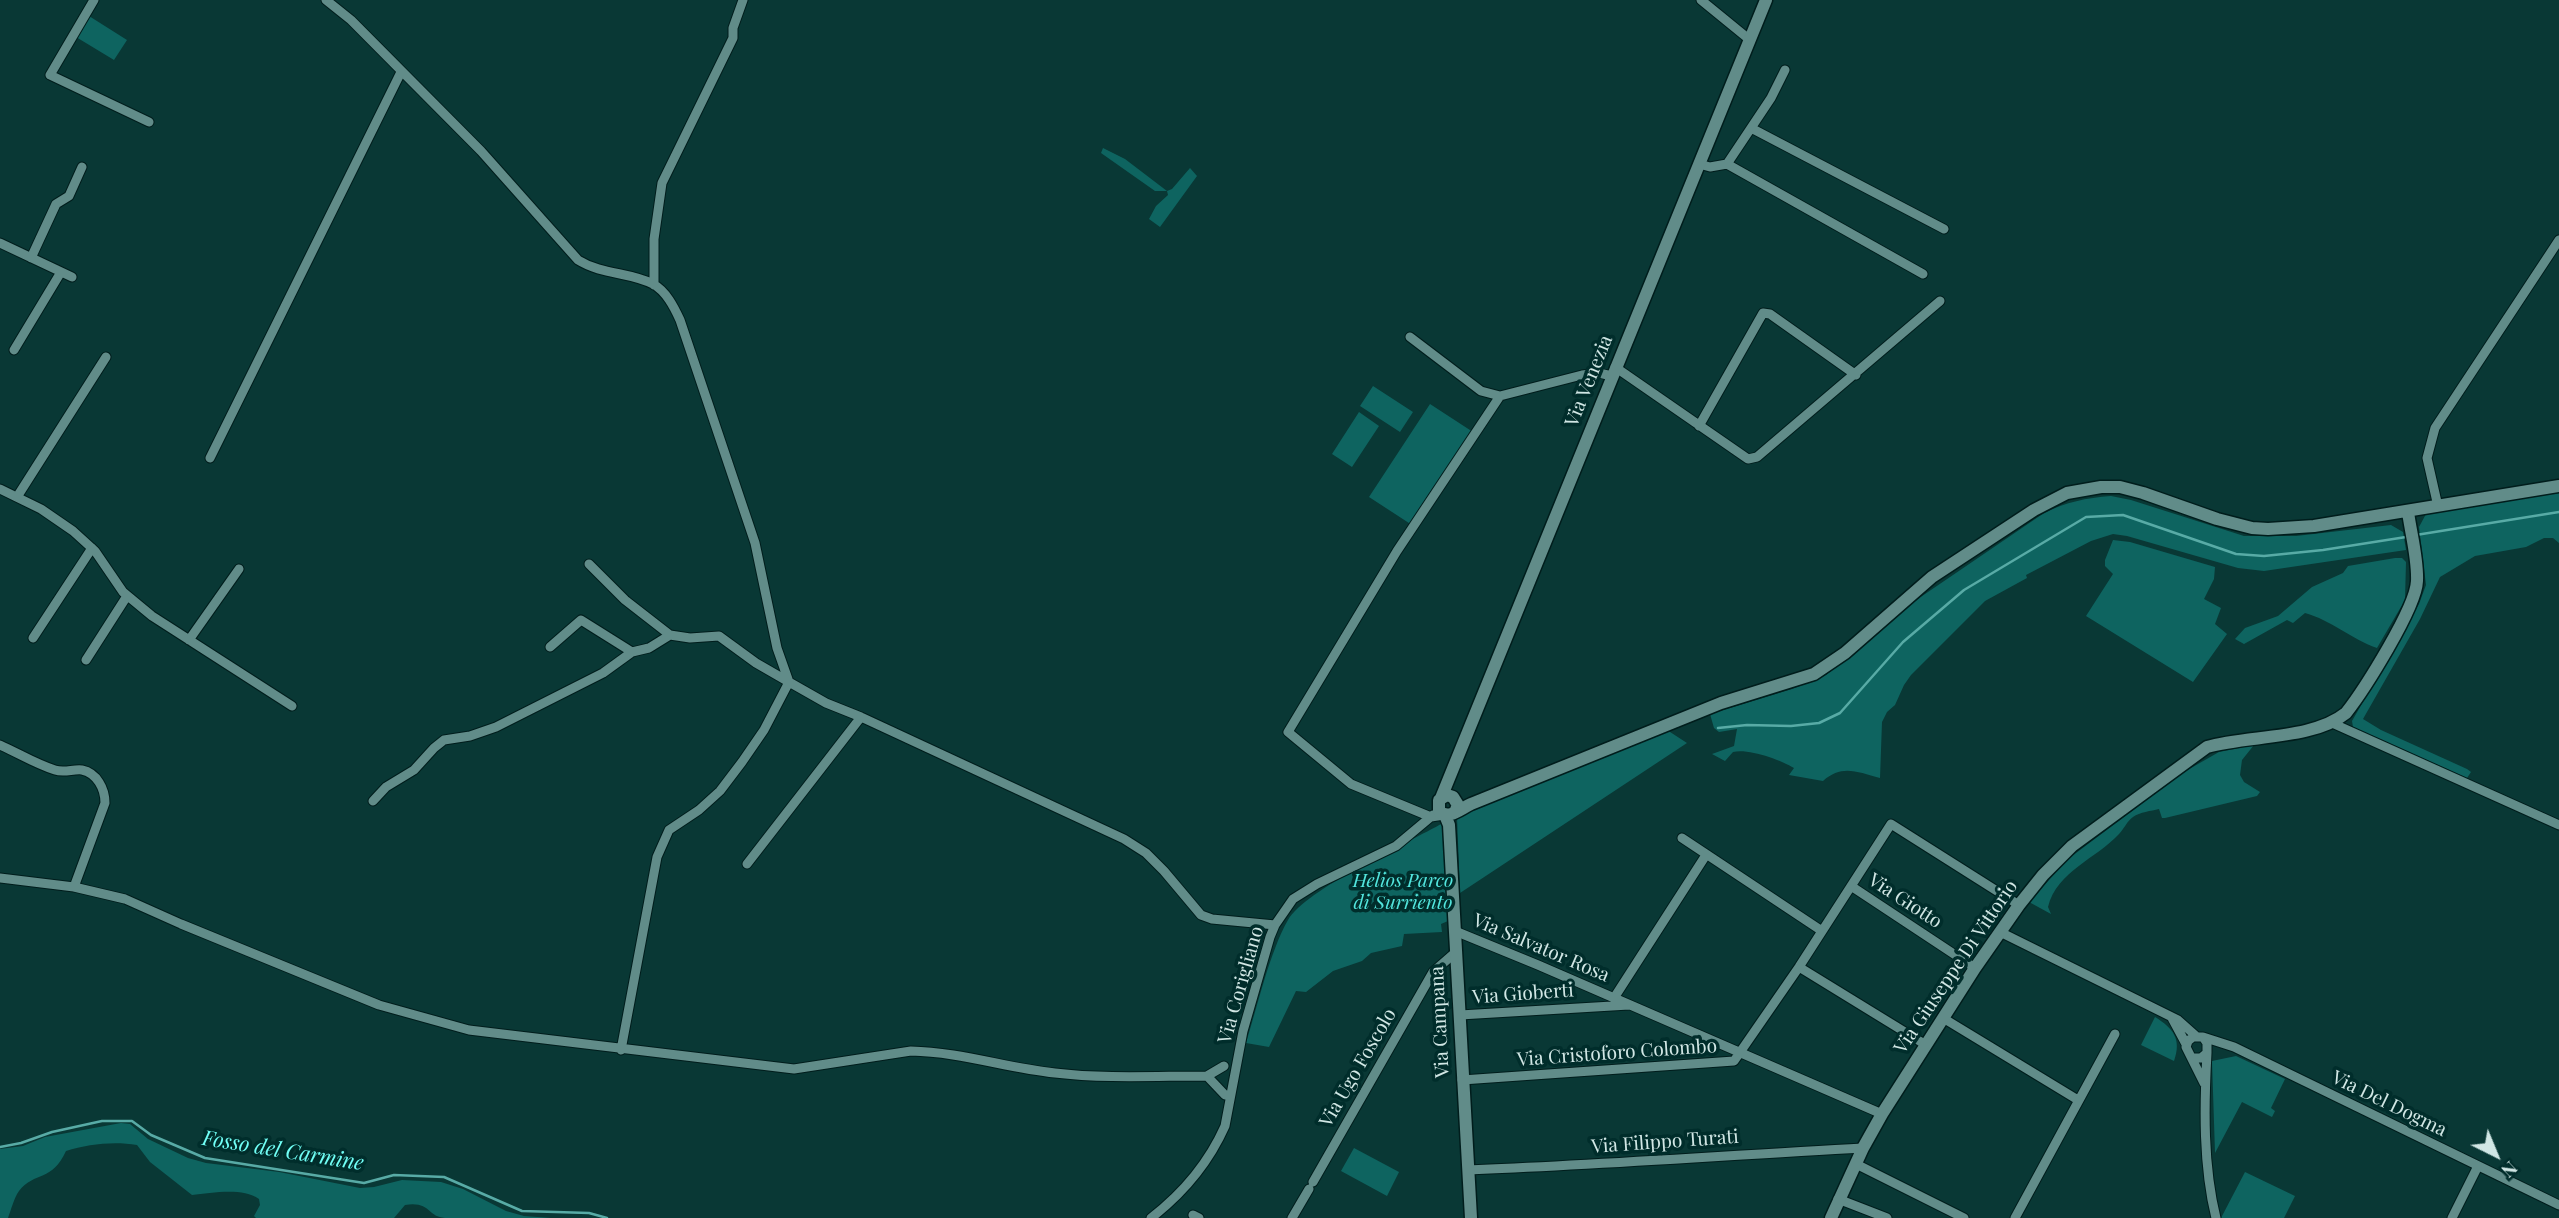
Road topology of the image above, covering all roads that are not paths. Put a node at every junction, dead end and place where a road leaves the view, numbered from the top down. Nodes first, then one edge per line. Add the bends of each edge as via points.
1 (94, 0) edge
2 (326, 0) edge
3 (743, 0) edge
4 (1701, 0) edge
5 (1766, 0) edge
6 (1750, 40) junction
7 (1785, 70) dead end
8 (401, 72) junction
9 (149, 122) dead end
10 (1751, 128) junction
11 (1699, 164) junction
12 (1727, 164) junction
13 (82, 167) dead end
14 (1944, 229) dead end
15 (2559, 240) edge
16 (0, 243) edge
17 (31, 258) junction
18 (61, 272) junction
19 (1923, 274) dead end
20 (72, 277) dead end
21 (654, 285) junction
22 (1940, 301) dead end
23 (1409, 337) dead end
24 (14, 350) dead end
25 (106, 357) dead end
26 (1614, 372) junction
27 (1856, 375) junction
28 (1500, 397) junction
29 (1699, 426) junction
30 (210, 458) dead end
31 (2559, 486) edge
32 (0, 489) edge
33 (17, 497) junction
34 (2438, 504) junction
35 (2407, 512) junction
36 (92, 548) junction
37 (589, 564) dead end
38 (239, 569) dead end
39 (127, 596) junction
40 (670, 635) junction
41 (33, 638) dead end
42 (189, 640) junction
43 (550, 647) dead end
44 (632, 652) junction
45 (86, 660) dead end
46 (789, 682) junction
47 (292, 706) dead end
48 (861, 717) junction
49 (2332, 723) junction
50 (0, 745) edge
51 (1449, 778) joint
52 (373, 800) dead end
53 (1447, 810) junction
54 (2559, 825) edge
55 (1682, 838) dead end
56 (1706, 855) junction
57 (747, 864) dead end
58 (0, 878) edge
59 (1851, 886) junction
60 (74, 887) junction
61 (2019, 905) junction
62 (1275, 925) junction
63 (1455, 929) junction
64 (1822, 931) junction
65 (2000, 932) junction
66 (1456, 952) junction
67 (1799, 967) junction
68 (1975, 968) junction
69 (1614, 998) junction
70 (1630, 1005) junction
71 (1460, 1016) junction
72 (1943, 1018) junction
73 (2172, 1018) junction
74 (2115, 1034) dead end
75 (2199, 1037) junction
76 (2186, 1044) junction
77 (1926, 1045) junction
78 (621, 1050) junction
79 (2207, 1051) junction
80 (1742, 1052) junction
81 (2242, 1052) junction
82 (2193, 1058) junction
83 (1224, 1066) dead end
84 (1207, 1076) junction
85 (1462, 1080) junction
86 (2205, 1085) junction
87 (1226, 1095) dead end
88 (2078, 1100) junction
89 (1882, 1114) junction
90 (1863, 1148) junction
91 (1856, 1164) junction
92 (2478, 1166) junction
93 (1468, 1170) junction
94 (1838, 1199) junction
95 (2559, 1205) edge
96 (1151, 1218) edge
97 (1292, 1218) edge
98 (1471, 1218) edge
99 (1831, 1218) edge
100 (1887, 1218) edge
101 (1964, 1218) edge
102 (2015, 1218) edge
103 (2216, 1218) edge
104 (2452, 1218) edge

1 - 9 street via 50,75
2 - 8 street
3 - 21 street via 733,38 662,183 654,239
4 - 6 street
5 - 6 street, Via Venezia
6 - 11 street, Via Venezia
7 - 10 street
8 - 21 street via 481,151 578,260 591,268
8 - 30 street
10 - 12 street
10 - 14 street
11 - 12 street
11 - 26 street, Via Venezia
12 - 19 street
13 - 17 street via 69,196 56,204
15 - 34 street via 2435,428 2427,458
16 - 17 street
17 - 18 street
18 - 20 street
18 - 24 street
21 - 46 street via 672,303 680,320 741,497
22 - 27 street
23 - 28 street via 1480,391
25 - 33 street
26 - 28 street via 1582,375
26 - 29 street
26 - 51 street, Via Venezia
27 - 29 street via 1757,457 1743,457
27 - 29 street via 1763,313
28 - 53 street via 1397,551 1288,733 1351,784
31 - 34 street
32 - 33 street
33 - 36 street via 52,516
34 - 35 street
35 - 49 street via 2417,581 2412,603 2354,703
35 - 53 street via 2268,529 2231,523 2143,492 2101,487 2067,493 1932,577 1814,674 1721,703
36 - 39 street
36 - 41 street
37 - 40 street
38 - 42 street
39 - 42 street
39 - 45 street
40 - 44 street
40 - 46 street via 719,636
42 - 47 street
43 - 44 street via 581,620
44 - 52 street via 603,673 496,727 444,740 414,770
46 - 48 street
46 - 78 street via 764,730 720,791 669,830 657,857
48 - 57 street
48 - 62 street via 1124,839 1146,853 1201,915
49 - 54 street
49 - 61 street, Via Giuseppe Di Vittorio via 2224,742 2196,754 2072,846
50 - 60 street via 55,771 91,774 100,784 105,803
51 - 53 street, Via Campana
53 - 62 street, Via Corigliano via 1396,846 1293,899
53 - 63 street, Via Campana
55 - 56 street
56 - 64 street
56 - 69 street, Via Salvator Rosa
58 - 60 street
59 - 61 street via 1891,824
59 - 64 street
59 - 68 street, Via Giotto
60 - 78 street via 125,899 379,1005 440,1024
61 - 65 street, Via Giuseppe Di Vittorio
62 - 96 street, Via Corigliano via 1243,1031 1220,1138 1186,1185
63 - 66 street, Via Campana
63 - 69 street, Via Salvator Rosa
64 - 67 street
65 - 68 street, Via Giuseppe Di Vittorio
65 - 73 street
66 - 71 street, Via Campana
66 - 97 street, Via Ugo Foscolo via 1433,972
67 - 77 street
67 - 80 street
68 - 72 street, Via Giuseppe Di Vittorio
69 - 70 street, Via Salvator Rosa
70 - 71 street, Via Gioberti
70 - 80 street, Via Salvator Rosa
71 - 85 street, Via Campana
72 - 77 street, Via Giuseppe Di Vittorio
72 - 88 street
73 - 75 street
73 - 76 street
74 - 88 street
75 - 76 street
75 - 79 street via 2207,1042
75 - 81 street, Via Del Dogma
76 - 82 street
77 - 89 street, Via Giuseppe Di Vittorio
78 - 84 street via 793,1069 928,1051 1055,1073
79 - 81 street
79 - 82 street via 2201,1058
79 - 86 street
80 - 85 street, Via Cristoforo Colombo via 1728,1063
80 - 89 street, Via Cristoforo Colombo
81 - 92 street, Via Del Dogma
82 - 86 street
83 - 84 street
84 - 87 street
85 - 93 street, Via Campana
86 - 103 street via 2209,1185
88 - 102 street
89 - 90 street, Via Giuseppe Di Vittorio
90 - 91 street, Via Giuseppe Di Vittorio
90 - 93 street, Via Filippo Turati
91 - 94 street, Via Giuseppe Di Vittorio
91 - 101 street
92 - 95 street, Via Del Dogma
92 - 104 street
93 - 98 street, Via Campana
94 - 99 street, Via Giuseppe Di Vittorio
94 - 100 street

